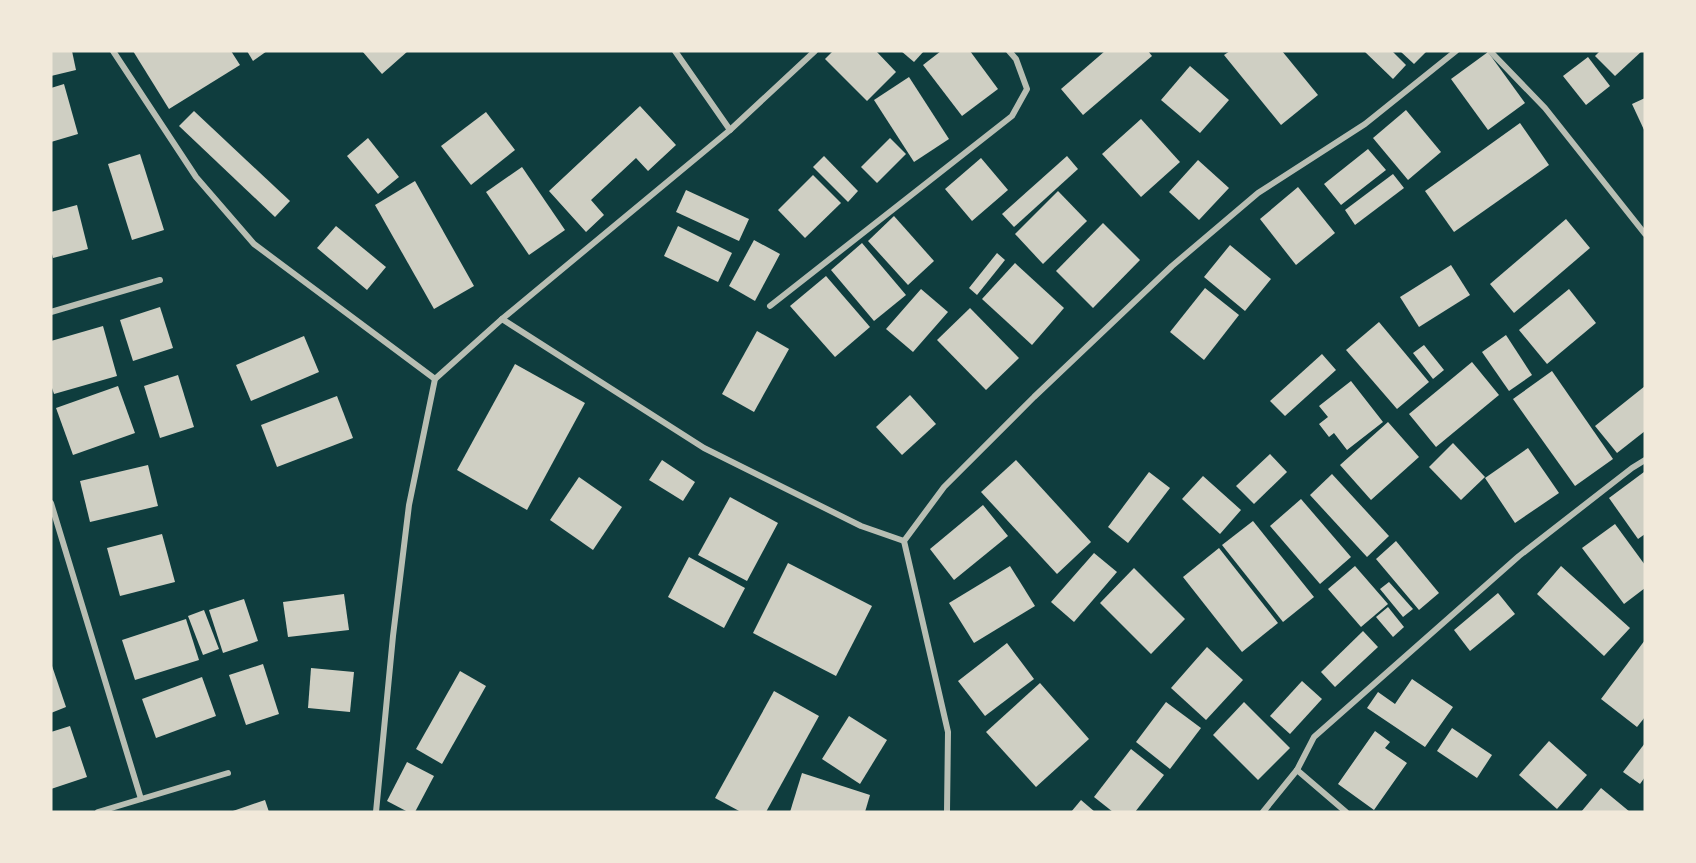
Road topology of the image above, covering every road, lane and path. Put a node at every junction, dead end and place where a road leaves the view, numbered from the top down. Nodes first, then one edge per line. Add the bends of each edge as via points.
1 (113, 51) edge
2 (675, 51) edge
3 (815, 51) edge
4 (1009, 51) edge
5 (1456, 51) edge
6 (1490, 51) edge
7 (730, 130) junction
8 (1645, 234) edge
9 (160, 280) dead end
10 (771, 306) dead end
11 (51, 312) edge
12 (502, 319) junction
13 (435, 379) junction
14 (1645, 460) edge
15 (51, 503) edge
16 (904, 541) junction
17 (1297, 770) junction
18 (228, 773) dead end
19 (141, 799) junction
20 (98, 812) edge
21 (376, 812) edge
22 (947, 812) edge
23 (1263, 812) edge
24 (1346, 812) edge

1 - 13 street via 196,177 254,244
2 - 7 street
3 - 7 street
4 - 10 street via 1027,89 1012,116
5 - 16 street via 1365,124 1258,193 1172,266 944,487
6 - 8 street via 1545,108
7 - 12 street
9 - 11 street
12 - 13 street
12 - 16 street via 704,448 861,526
13 - 21 street via 409,505
14 - 17 street via 1520,556 1314,737
15 - 19 street
16 - 22 street via 948,732
17 - 23 street
17 - 24 street
18 - 19 street
19 - 20 street

